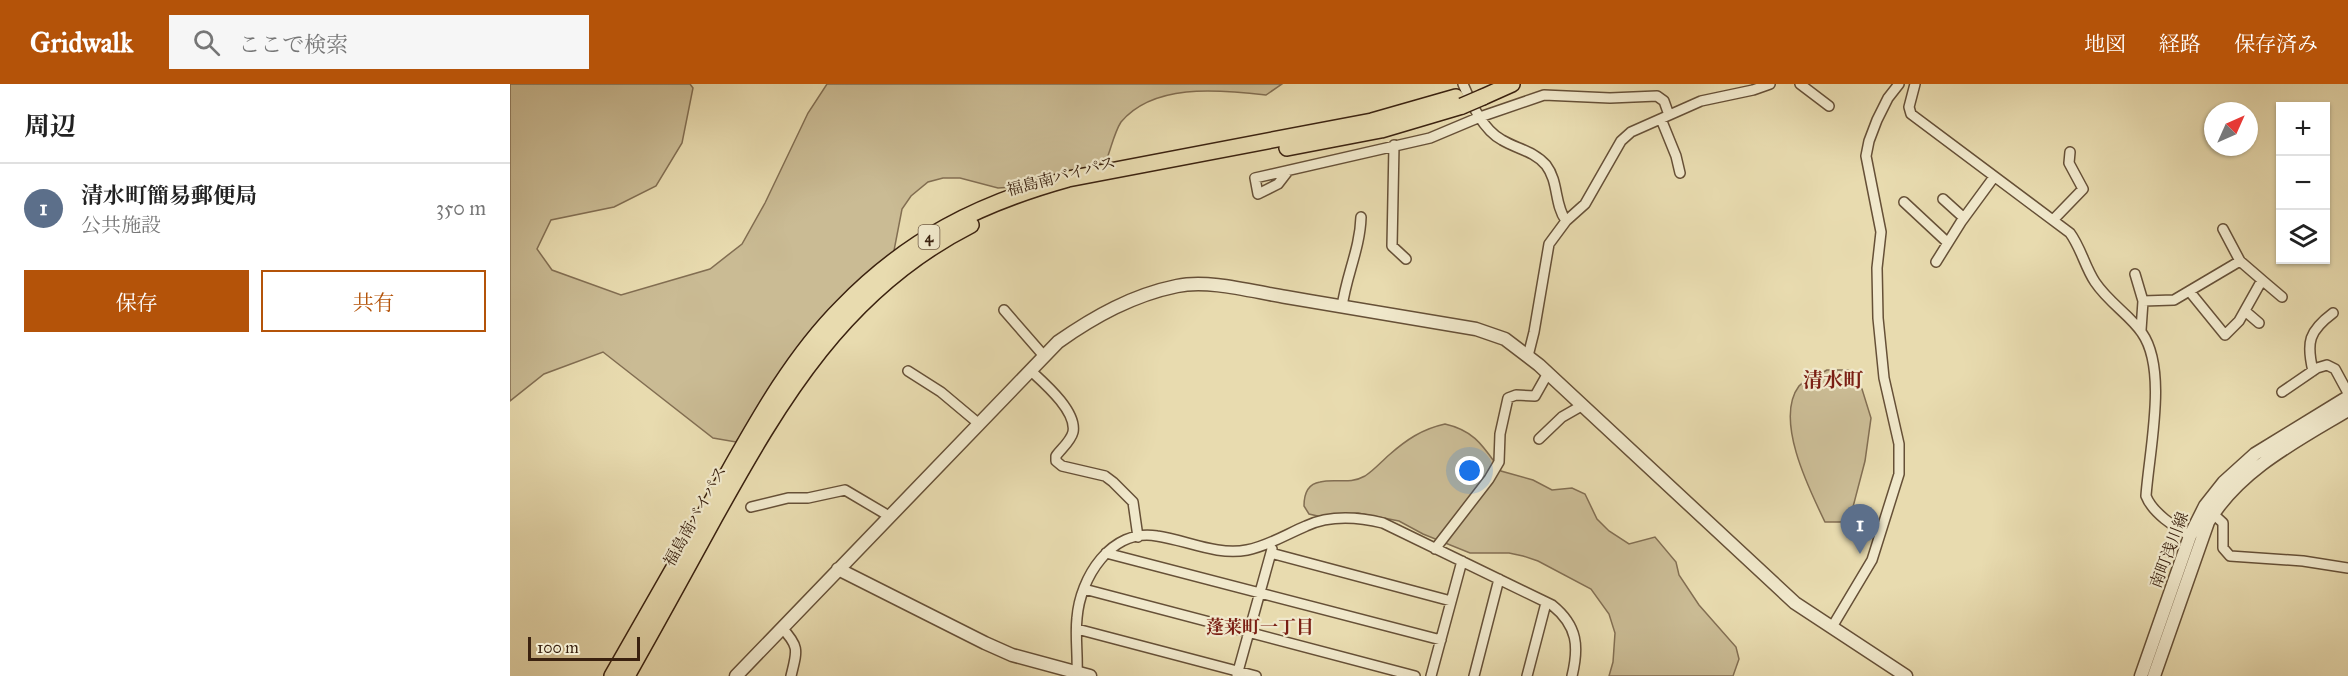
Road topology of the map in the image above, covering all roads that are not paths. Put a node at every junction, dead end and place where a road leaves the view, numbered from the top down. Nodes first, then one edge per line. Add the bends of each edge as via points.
1 (1512, 84) edge
2 (1770, 84) edge
3 (1800, 84) edge
4 (1899, 84) edge
5 (1915, 84) edge
6 (1471, 93) edge
7 (1829, 106) dead end
8 (1480, 117) junction
9 (1665, 117) junction
10 (1394, 145) junction
11 (2070, 152) dead end
12 (1288, 171) dead end
13 (1680, 173) dead end
14 (1994, 177) junction
15 (1942, 199) dead end
16 (1904, 202) dead end
17 (1361, 217) dead end
18 (1964, 218) junction
19 (2053, 220) junction
20 (1566, 221) junction
21 (2223, 229) dead end
22 (1948, 243) junction
23 (1406, 259) dead end
24 (2240, 261) junction
25 (1936, 262) dead end
26 (2135, 274) dead end
27 (2262, 280) junction
28 (2190, 291) junction
29 (2282, 297) dead end
30 (2143, 301) junction
31 (1342, 307) junction
32 (1004, 310) dead end
33 (2245, 311) junction
34 (2333, 313) dead end
35 (2259, 323) dead end
36 (2141, 330) junction
37 (1044, 356) junction
38 (1528, 356) junction
39 (1030, 370) junction
40 (908, 371) dead end
41 (2313, 371) junction
42 (1548, 373) junction
43 (2282, 392) dead end
44 (2348, 395) edge
45 (1583, 405) junction
46 (2348, 410) edge
47 (978, 423) junction
48 (1539, 439) dead end
49 (751, 507) dead end
50 (2209, 509) junction
51 (889, 516) junction
52 (2190, 536) junction
53 (1138, 537) junction
54 (1274, 541) junction
55 (1435, 549) junction
56 (1106, 553) junction
57 (1270, 553) junction
58 (1462, 561) junction
59 (2348, 568) edge
60 (838, 569) junction
61 (1498, 579) junction
62 (1084, 589) junction
63 (1260, 593) junction
64 (1451, 601) junction
65 (1546, 603) junction
66 (1832, 627) junction
67 (782, 628) junction
68 (1077, 629) junction
69 (1249, 632) junction
70 (1441, 640) junction
71 (1084, 674) edge
72 (1237, 674) edge
73 (612, 676) edge
74 (627, 676) edge
75 (736, 676) edge
76 (791, 676) edge
77 (1256, 676) edge
78 (1415, 676) edge
79 (1431, 676) edge
80 (1474, 676) edge
81 (1527, 676) edge
82 (1572, 676) edge
83 (1906, 676) edge
84 (2141, 676) edge
85 (2154, 676) edge

1 - 6 highway, 福島南バイパス / 4
2 - 9 street via 1701,101
3 - 7 street
4 - 66 street via 1877,120 1866,156 1881,232 1878,318 1884,378 1899,444 1899,474 1872,560
5 - 14 street via 1911,114
6 - 8 street
6 - 73 highway, 福島南バイパス / 4 via 1372,121 1068,179 1026,191 967,216 910,249 842,307 800,358 741,449
6 - 74 highway, 福島南バイパス / 4 via 1381,130 1033,199 975,223 918,256 850,314 807,365 749,457
8 - 9 street via 1544,95 1658,96 1664,101
8 - 10 street via 1443,134
8 - 20 street via 1499,139 1527,151 1544,164 1555,181
9 - 13 street
9 - 20 street via 1631,132 1621,141 1585,204
10 - 12 street
10 - 23 street via 1392,246
11 - 19 street via 2069,163 2083,189
14 - 18 street
14 - 19 street
15 - 18 street
16 - 22 street
17 - 31 street via 1358,246
18 - 22 street
19 - 36 street via 2075,240 2108,301
20 - 38 street via 1547,249
21 - 24 street
22 - 25 street
24 - 27 street
24 - 28 street
26 - 30 street
27 - 29 street
27 - 33 street
28 - 30 street via 2168,301
28 - 33 street via 2224,335
30 - 36 street
31 - 37 street via 1206,285 1178,286 1099,314
31 - 38 street via 1476,329 1505,339
32 - 37 street
33 - 35 street
34 - 41 street via 2312,333 2309,347
36 - 52 street via 2156,376 2146,496 2148,503
37 - 39 street
38 - 42 street
39 - 47 street
39 - 53 street via 1066,408 1073,427 1056,461 1113,482 1133,502
40 - 47 street
41 - 43 street
41 - 44 street via 2331,366
42 - 45 street
42 - 55 street via 1534,396 1516,395 1507,400 1498,462
44 - 50 street, 南町浅川線 via 2255,454 2224,482
45 - 48 street via 1562,417
45 - 66 street via 1756,569 1795,603
46 - 50 street, 南町浅川線 via 2245,476
47 - 51 street
49 - 51 street via 845,490
50 - 52 street, 南町浅川線
50 - 59 street via 2223,523 2223,548 2229,556
50 - 85 street, 南町浅川線
51 - 60 street
52 - 84 street, 南町浅川線
53 - 54 street via 1155,535 1226,551 1246,551
53 - 56 street
54 - 55 street via 1309,524 1355,518 1383,523
54 - 57 street
55 - 58 street
56 - 62 street
56 - 63 street
57 - 63 street
57 - 64 street
58 - 61 street
58 - 64 street
60 - 67 street
60 - 71 street via 1012,655
61 - 65 street
61 - 80 street
62 - 68 street
62 - 69 street
63 - 69 street
63 - 70 street
64 - 70 street
65 - 81 street
65 - 82 street via 1557,610 1573,632 1577,654
66 - 83 street
67 - 75 street
67 - 76 street via 796,646
68 - 71 street
68 - 72 street
69 - 72 street
69 - 78 street
70 - 79 street
72 - 77 street

